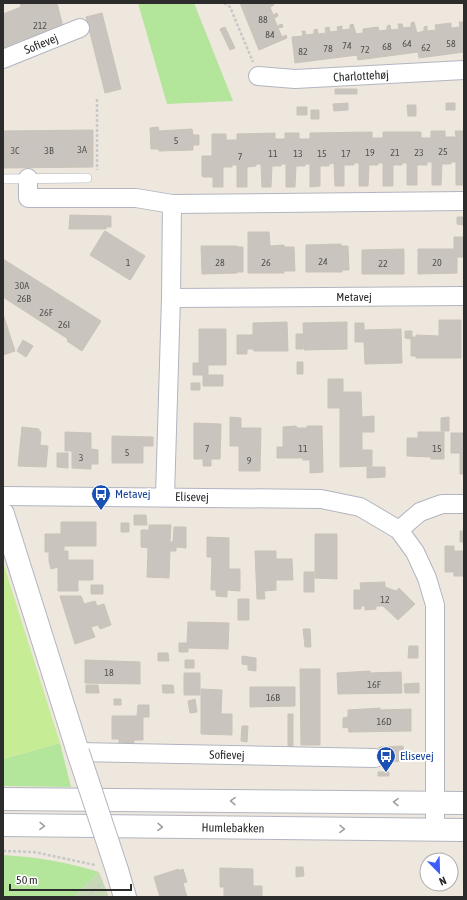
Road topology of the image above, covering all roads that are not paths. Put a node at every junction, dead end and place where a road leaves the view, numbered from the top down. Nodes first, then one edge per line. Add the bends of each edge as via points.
1 (80, 28) dead end
2 (3, 59) edge
3 (464, 70) edge
4 (258, 76) road end
5 (28, 178) junction
6 (87, 178) dead end
7 (3, 179) edge
8 (464, 201) edge
9 (172, 204) junction
10 (464, 296) edge
11 (171, 298) junction
12 (3, 496) edge
13 (165, 496) junction
14 (464, 504) edge
15 (3, 514) edge
16 (399, 530) junction
17 (78, 752) junction
18 (375, 758) dead end
19 (3, 799) edge
20 (435, 803) junction
21 (464, 803) edge
22 (3, 825) edge
23 (435, 830) junction
24 (464, 830) edge
25 (125, 897) edge

1 - 2 street, Sofievej
3 - 4 street, Charlottehøj via 295,79
5 - 6 lane
5 - 7 lane
5 - 9 street via 28,198 136,198
8 - 9 street
9 - 11 street
10 - 11 street, Metavej
11 - 13 street
12 - 13 street, Elisevej
13 - 16 street, Elisevej via 321,499 360,507
14 - 16 street via 442,504 420,512
15 - 17 street
16 - 20 street, Elisevej via 415,552 427,578 435,605
17 - 18 street, Sofievej
17 - 25 street, bridge
20 -> 19 street
20 - 21 street
20 - 23 street, Elisevej
22 -> 23 street, Humlebakken
23 - 24 street, Humlebakken

